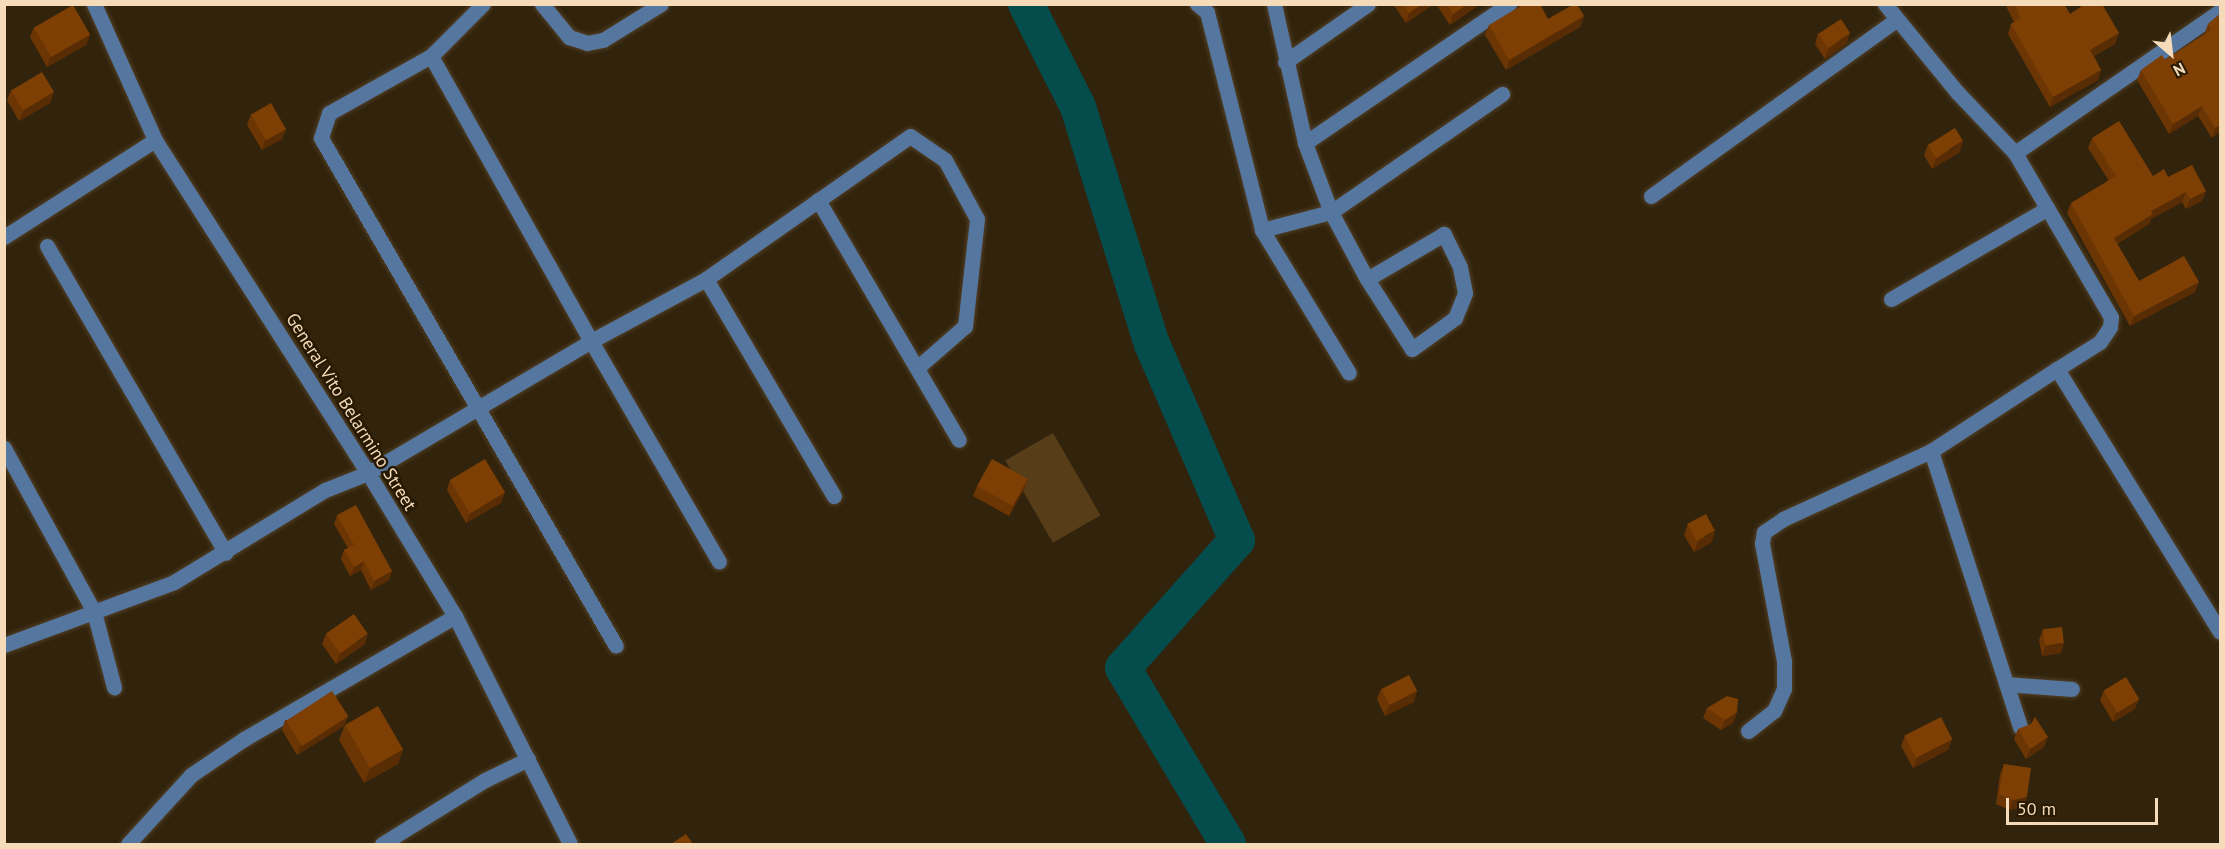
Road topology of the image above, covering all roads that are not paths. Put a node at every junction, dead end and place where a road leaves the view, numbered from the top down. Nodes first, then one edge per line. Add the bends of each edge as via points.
1 (94, 4) edge
2 (483, 4) edge
3 (542, 4) edge
4 (661, 4) edge
5 (1274, 4) edge
6 (1368, 4) edge
7 (1509, 4) edge
8 (1885, 4) edge
9 (1208, 7) edge
10 (1488, 10) edge
11 (2220, 11) edge
12 (1897, 19) junction
13 (431, 56) junction
14 (1285, 62) junction
15 (1502, 94) dead end
16 (155, 140) junction
17 (1305, 143) junction
18 (2015, 153) junction
19 (1651, 196) dead end
20 (818, 200) junction
21 (2048, 208) junction
22 (1331, 212) junction
23 (1262, 230) junction
24 (4, 237) edge
25 (47, 246) dead end
26 (706, 279) junction
27 (1367, 279) junction
28 (1891, 299) dead end
29 (591, 341) junction
30 (917, 368) junction
31 (2057, 369) junction
32 (1349, 373) dead end
33 (479, 410) junction
34 (959, 440) dead end
35 (4, 448) edge
36 (1931, 451) junction
37 (368, 473) junction
38 (834, 496) dead end
39 (226, 553) junction
40 (719, 562) dead end
41 (94, 612) junction
42 (455, 616) junction
43 (2220, 632) edge
44 (4, 645) edge
45 (616, 646) dead end
46 (2006, 684) junction
47 (114, 687) dead end
48 (2072, 689) dead end
49 (2020, 727) edge
50 (1748, 731) dead end
51 (528, 759) junction
52 (128, 844) edge
53 (382, 844) edge
54 (570, 844) edge

1 - 16 street, General Vito Belarmino Street
2 - 13 street
3 - 4 street via 569,37 587,43 603,40
5 - 14 street
6 - 14 street
7 - 10 street
8 - 12 street
9 - 23 street
10 - 17 street
11 - 18 street
12 - 18 street via 1957,92
12 - 19 street
13 - 29 street
13 - 33 street via 329,113 321,138
14 - 17 street
15 - 22 street
16 - 24 street
16 - 37 street, General Vito Belarmino Street
17 - 22 street
18 - 21 street
20 - 26 street
20 - 30 street
20 - 30 street via 910,136 945,160 977,219 965,326
21 - 28 street
21 - 31 street via 2111,317 2110,327 2100,342
22 - 23 street
22 - 27 street
23 - 32 street
25 - 39 street
26 - 29 street
26 - 38 street
27 - 27 street via 1444,234 1460,267 1465,293 1455,318 1412,349
29 - 33 street
29 - 40 street
30 - 34 street
31 - 36 street
31 - 43 street
33 - 37 street
33 - 45 street
35 - 41 street
36 - 46 street
36 - 50 street via 1764,532 1762,543 1784,661 1784,689 1773,711
37 - 39 street via 326,490
37 - 42 street, General Vito Belarmino Street
39 - 41 street via 174,582
41 - 44 street
41 - 47 street
42 - 51 street, General Vito Belarmino Street
42 - 52 street via 244,739 192,775
46 - 48 street
46 - 49 street
51 - 53 street via 485,780
51 - 54 street, General Vito Belarmino Street

